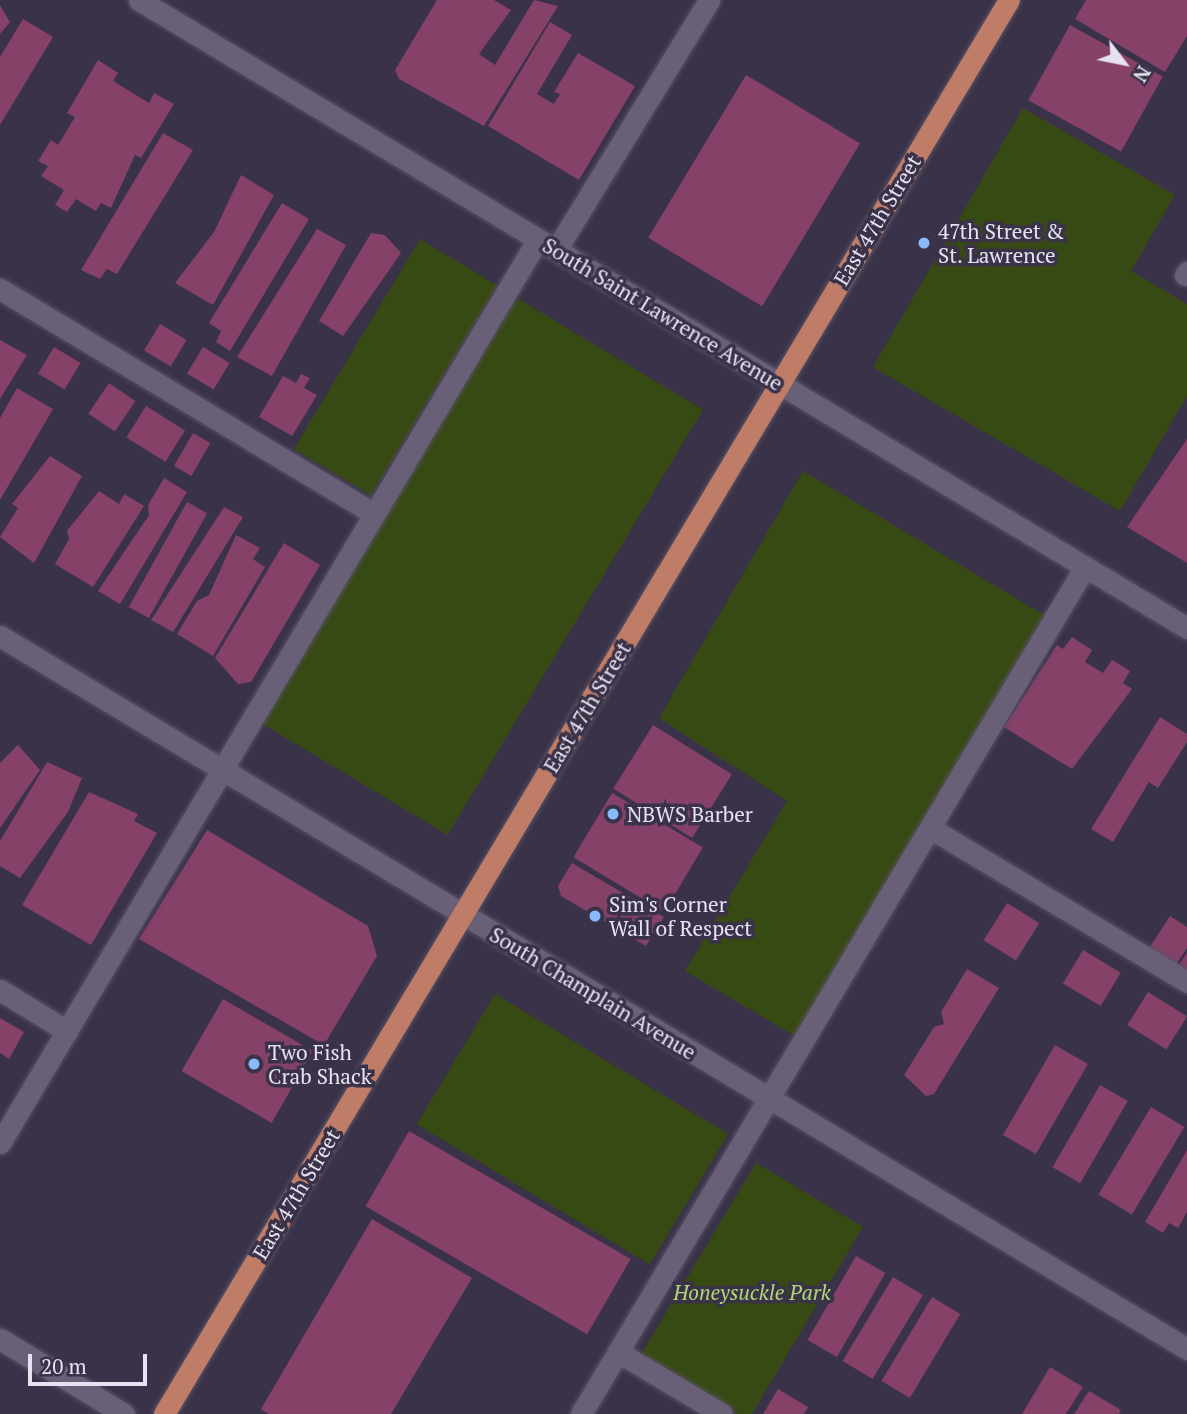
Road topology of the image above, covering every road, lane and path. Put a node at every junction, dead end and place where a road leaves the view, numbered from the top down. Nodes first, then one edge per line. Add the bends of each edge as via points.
1 (139, 0) edge
2 (709, 0) edge
3 (1009, 0) edge
4 (547, 244) junction
5 (0, 289) edge
6 (779, 384) junction
7 (374, 514) junction
8 (1085, 567) junction
9 (1187, 628) edge
10 (0, 636) edge
11 (222, 770) junction
12 (930, 828) junction
13 (463, 914) junction
14 (1187, 982) edge
15 (0, 990) edge
16 (67, 1031) junction
17 (769, 1098) junction
18 (0, 1143) edge
19 (0, 1339) edge
20 (1187, 1349) edge
21 (618, 1352) junction
22 (124, 1414) edge
23 (164, 1414) edge
24 (581, 1414) edge
25 (722, 1414) edge

1 - 4 street, South Saint Lawrence Avenue
2 - 4 street
3 - 6 main road, East 47th Street
4 - 6 street, South Saint Lawrence Avenue
4 - 7 street
5 - 7 street
6 - 8 street, South Saint Lawrence Avenue
6 - 13 main road, East 47th Street
7 - 11 street
8 - 9 street, South Saint Lawrence Avenue
8 - 12 street
10 - 11 street, South Champlain Avenue
11 - 13 street, South Champlain Avenue
11 - 16 street
12 - 14 street
12 - 17 street
13 - 17 street, South Champlain Avenue
13 - 23 main road, East 47th Street
15 - 16 street
16 - 18 street
17 - 20 street, South Champlain Avenue
17 - 21 street
19 - 22 street
21 - 24 street
21 - 25 street

